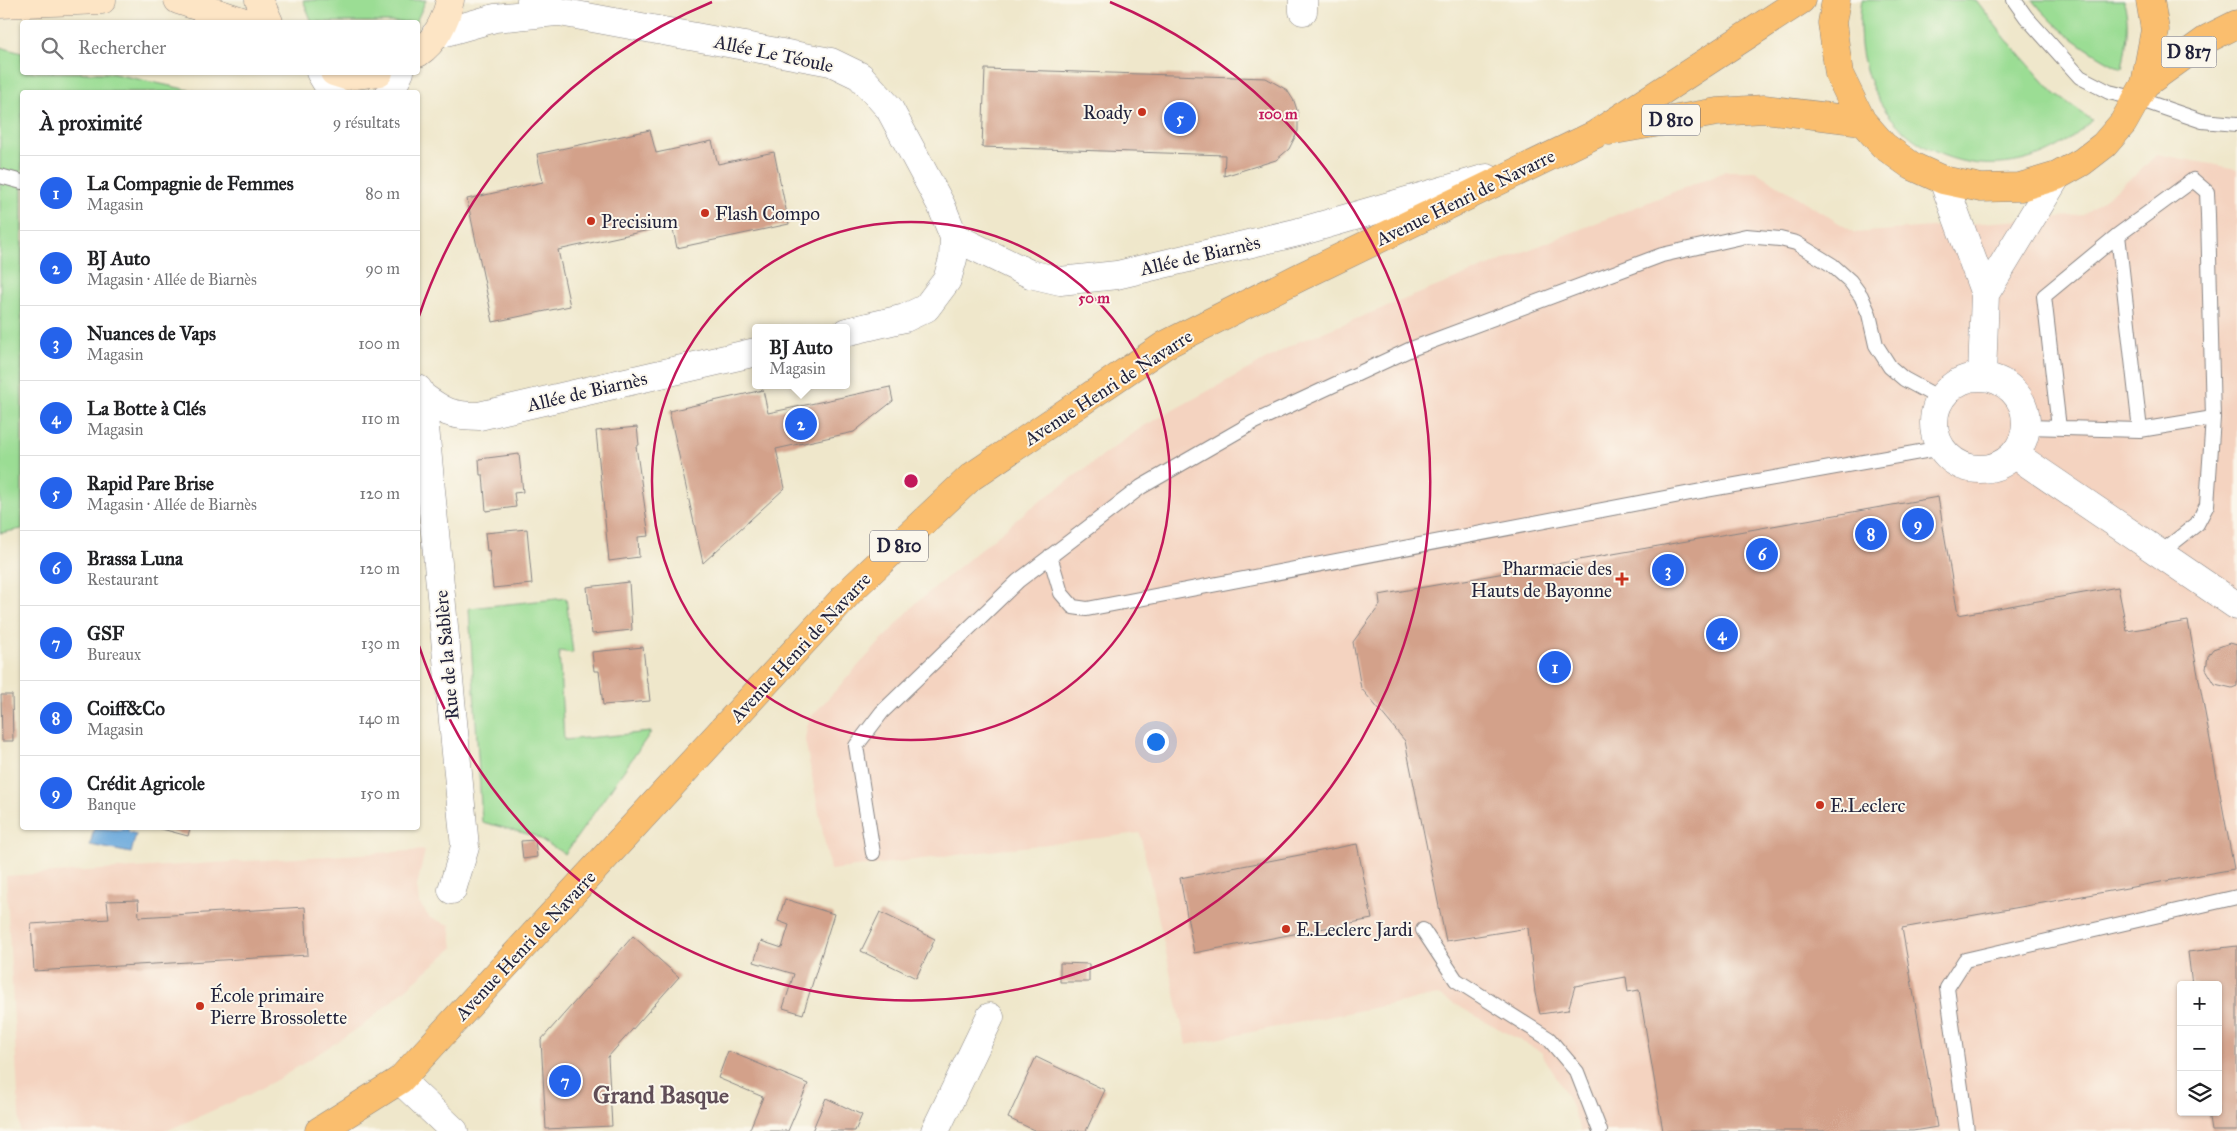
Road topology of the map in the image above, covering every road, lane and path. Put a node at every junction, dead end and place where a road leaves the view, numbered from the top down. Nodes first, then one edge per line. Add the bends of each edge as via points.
1 (102, 0) edge
2 (178, 0) edge
3 (259, 0) edge
4 (450, 0) edge
5 (531, 0) edge
6 (1801, 0) edge
7 (1836, 0) edge
8 (2014, 0) edge
9 (2150, 0) edge
10 (0, 4) edge
11 (560, 12) junction
12 (239, 20) edge
13 (268, 20) edge
14 (2237, 24) edge
15 (426, 44) edge
16 (322, 75) edge
17 (398, 75) edge
18 (331, 90) edge
19 (391, 90) edge
20 (2142, 91) junction
21 (1862, 120) junction
22 (2237, 124) edge
23 (1596, 134) junction
24 (1520, 169) junction
25 (0, 176) edge
26 (2057, 176) junction
27 (1943, 180) junction
28 (20, 181) edge
29 (2118, 234) junction
30 (954, 237) junction
31 (1986, 294) junction
32 (850, 331) edge
33 (752, 353) edge
34 (1982, 376) junction
35 (420, 395) edge
36 (1941, 399) junction
37 (420, 404) edge
38 (2213, 418) junction
39 (2026, 427) junction
40 (2059, 428) junction
41 (2140, 430) junction
42 (1942, 448) junction
43 (2014, 454) junction
44 (2159, 554) junction
45 (1050, 556) junction
46 (2237, 606) edge
47 (873, 853) dead end
48 (452, 890) dead end
49 (2237, 897) edge
50 (1423, 930) dead end
51 (990, 1017) dead end
52 (400, 1080) junction
53 (319, 1131) edge
54 (454, 1131) edge
55 (935, 1131) edge
56 (1600, 1131) edge
57 (1967, 1131) edge

1 - 10 street
2 - 12 street
3 - 13 street
4 - 15 street via 448,11
5 - 11 street, Allée Le Téoule
6 - 23 main road, Avenue Henri de Navarre / D 810
7 - 21 main road via 1832,23 1839,74
8 - 20 lane via 2080,77 2108,92
9 - 20 main road via 2154,30
11 - 15 street, Allée Le Téoule via 495,18
11 - 30 street, Allée Le Téoule via 831,62 860,76 889,108 942,205
14 - 20 main road, D 817 via 2209,38
16 - 18 street
17 - 19 street
20 - 22 lane via 2202,122
20 - 26 main road via 2123,123 2104,145
21 - 23 main road, Avenue Henri de Navarre / D 810 via 1764,109 1717,112
21 - 27 main road via 1891,151 1912,166
23 - 24 main road, Avenue Henri de Navarre / D 810
24 - 30 street, Allée de Biarnès via 1299,232 1117,275 1060,281 1030,274
24 - 52 main road, Avenue Henri de Navarre / D 810 via 1165,345 971,478 853,588
25 - 28 lane
26 - 27 main road via 2020,187 1981,188
26 - 31 street
27 - 31 street
29 - 38 lane via 2193,180 2207,192
29 - 40 lane via 2044,296
29 - 41 lane
30 - 32 street via 953,259 947,280 926,308 905,318
31 - 34 street
33 - 35 street, Allée de Biarnès via 479,416 458,416 440,409
34 - 36 street via 1958,382
34 - 39 street via 2010,386 2026,412
36 - 42 street via 1934,423
36 - 45 lane via 1890,368 1876,345 1861,296 1832,265 1796,243 1746,236 1662,255 1421,345 1353,376 1254,422 1140,487
37 - 48 street, Rue de la Sablère via 465,847
38 - 41 lane
38 - 44 lane via 2207,505 2196,524
39 - 40 lane
39 - 43 street via 2023,442
40 - 41 lane
42 - 43 street via 1957,462 1977,469 2004,463
42 - 45 lane via 1087,609 1073,607 1061,593
43 - 44 street
44 - 46 street
45 - 47 lane via 1018,581 882,712 856,746
49 - 57 lane via 1964,960 1947,988
50 - 56 lane via 1456,980 1549,1039 1577,1072
51 - 55 street
52 - 53 main road, Avenue Henri de Navarre / D 810
52 - 54 street

